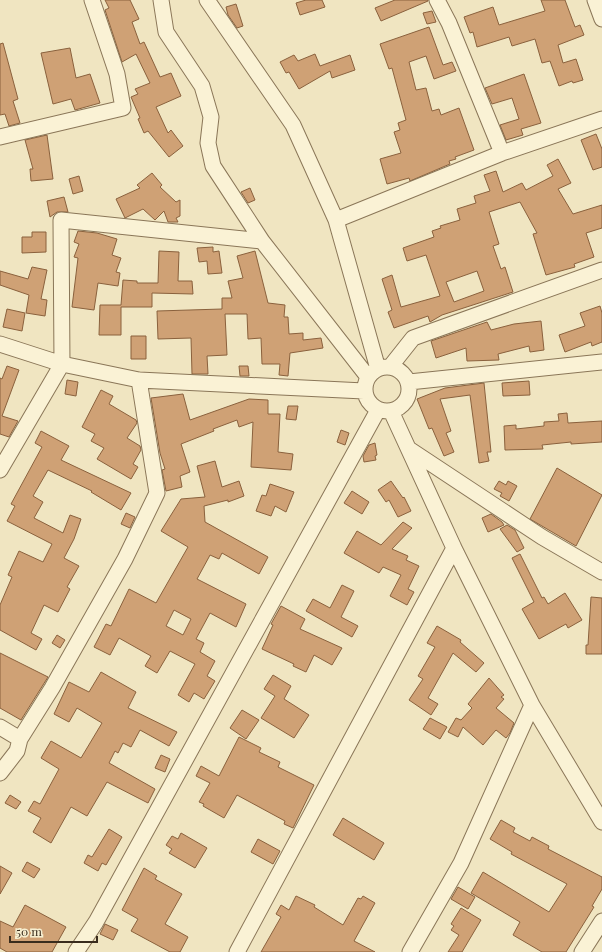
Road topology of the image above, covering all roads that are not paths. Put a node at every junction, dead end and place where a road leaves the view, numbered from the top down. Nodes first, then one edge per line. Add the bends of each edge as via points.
1 (92, 0) edge
2 (161, 0) edge
3 (207, 0) edge
4 (437, 0) edge
5 (595, 0) edge
6 (602, 18) edge
7 (602, 120) edge
8 (0, 137) edge
9 (502, 153) junction
10 (336, 220) junction
11 (262, 241) junction
12 (602, 270) edge
13 (0, 344) edge
14 (602, 362) edge
15 (62, 364) junction
16 (375, 376) junction
17 (140, 380) junction
18 (409, 382) junction
19 (384, 411) junction
20 (408, 449) junction
21 (0, 470) edge
22 (454, 548) junction
23 (602, 572) edge
24 (532, 705) junction
25 (0, 727) edge
26 (20, 739) junction
27 (0, 773) edge
28 (602, 822) edge
29 (602, 920) edge
30 (76, 952) edge
31 (237, 952) edge
32 (410, 952) edge
33 (582, 952) edge

1 - 8 street via 117,74 123,108
2 - 11 street via 166,32 202,86 211,117 208,142 213,166
3 - 10 street via 293,125
4 - 9 street via 449,23
5 - 6 street
7 - 9 street
9 - 10 street
10 - 16 street
11 - 15 street via 61,220
11 - 16 street
12 - 16 street via 413,338
13 - 15 street
14 - 18 street
15 - 17 street
15 - 21 street
16 - 17 street
16 - 18 street via 402,372
16 - 19 street via 368,402
17 - 26 street via 157,493 125,559
18 - 19 street via 409,395 402,406
19 - 20 street
19 - 30 street via 96,922
20 - 22 street
20 - 23 street via 542,537
22 - 24 street
22 - 31 street
24 - 28 street
24 - 32 street via 460,863
25 - 26 street
26 - 27 street via 17,751
29 - 33 street

